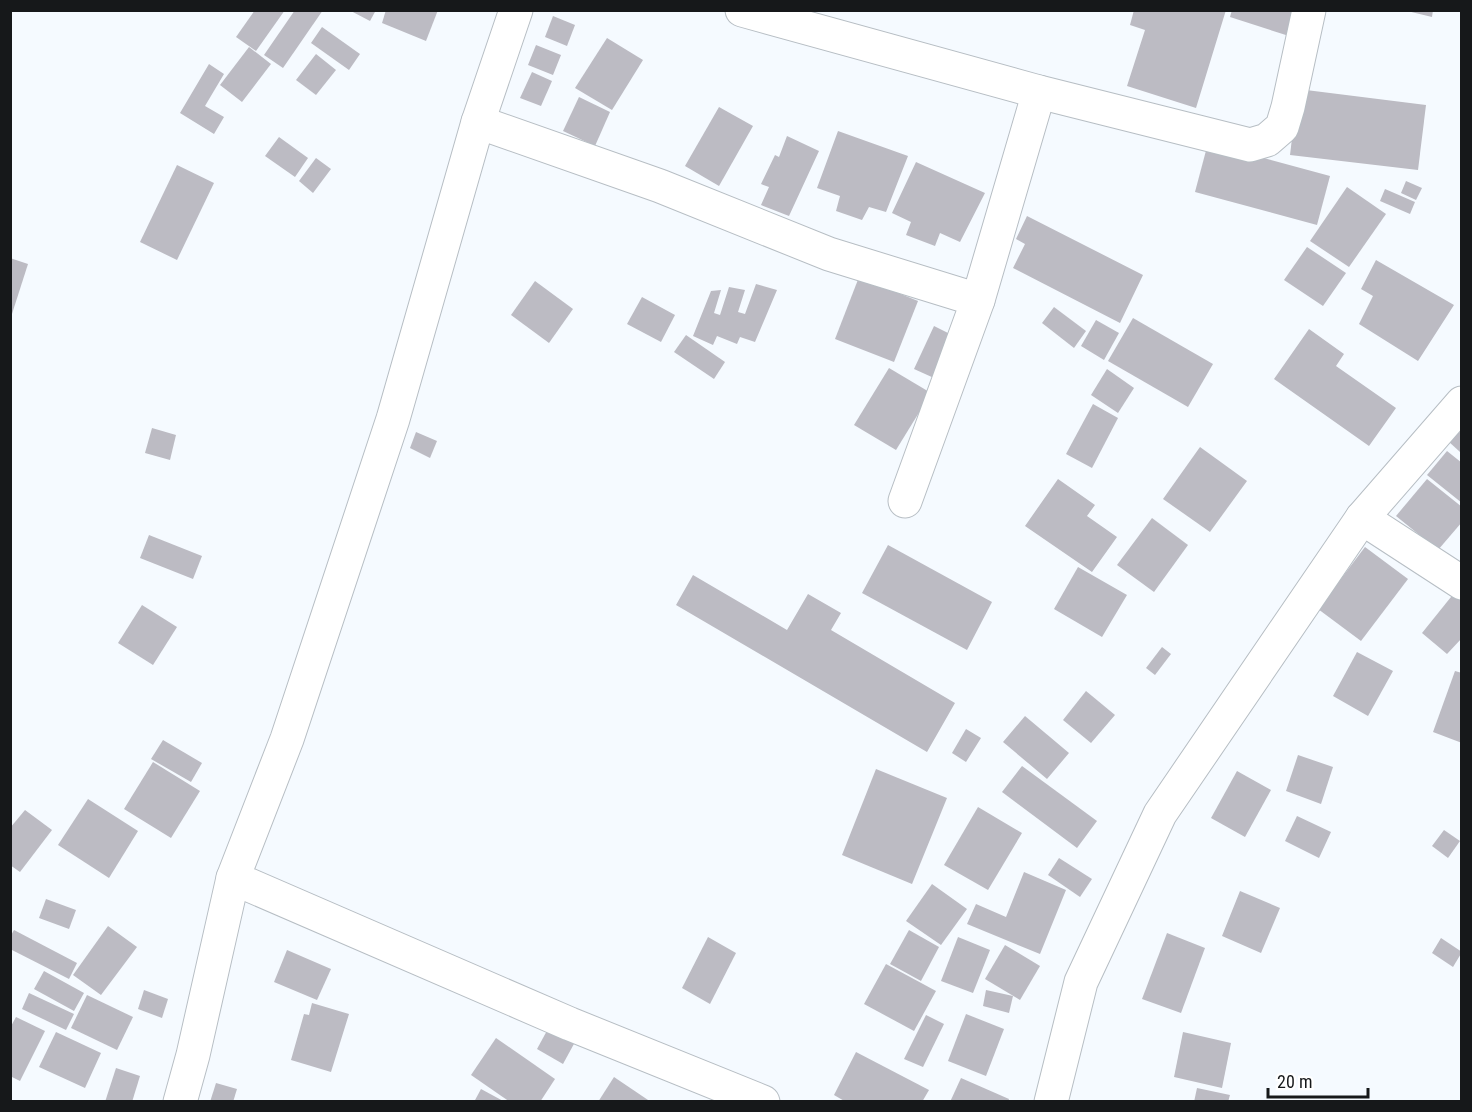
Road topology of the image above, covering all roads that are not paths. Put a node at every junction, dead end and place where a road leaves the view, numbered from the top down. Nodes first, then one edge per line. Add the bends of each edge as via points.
1 (516, 10) edge
2 (742, 10) edge
3 (1309, 10) edge
4 (1039, 92) junction
5 (478, 122) junction
6 (978, 300) junction
7 (1461, 403) edge
8 (905, 501) dead end
9 (1362, 518) junction
10 (1461, 583) edge
11 (233, 878) junction
12 (180, 1101) edge
13 (763, 1101) edge
14 (1051, 1101) edge

1 - 5 street
2 - 4 street
3 - 4 street via 1282,127 1267,140 1250,145
4 - 6 street
5 - 6 street via 660,186 829,254
5 - 11 street via 393,419 287,739
6 - 8 street
7 - 9 street
9 - 10 street
9 - 14 street via 1160,814 1081,982
11 - 12 street
11 - 13 street via 570,1024

